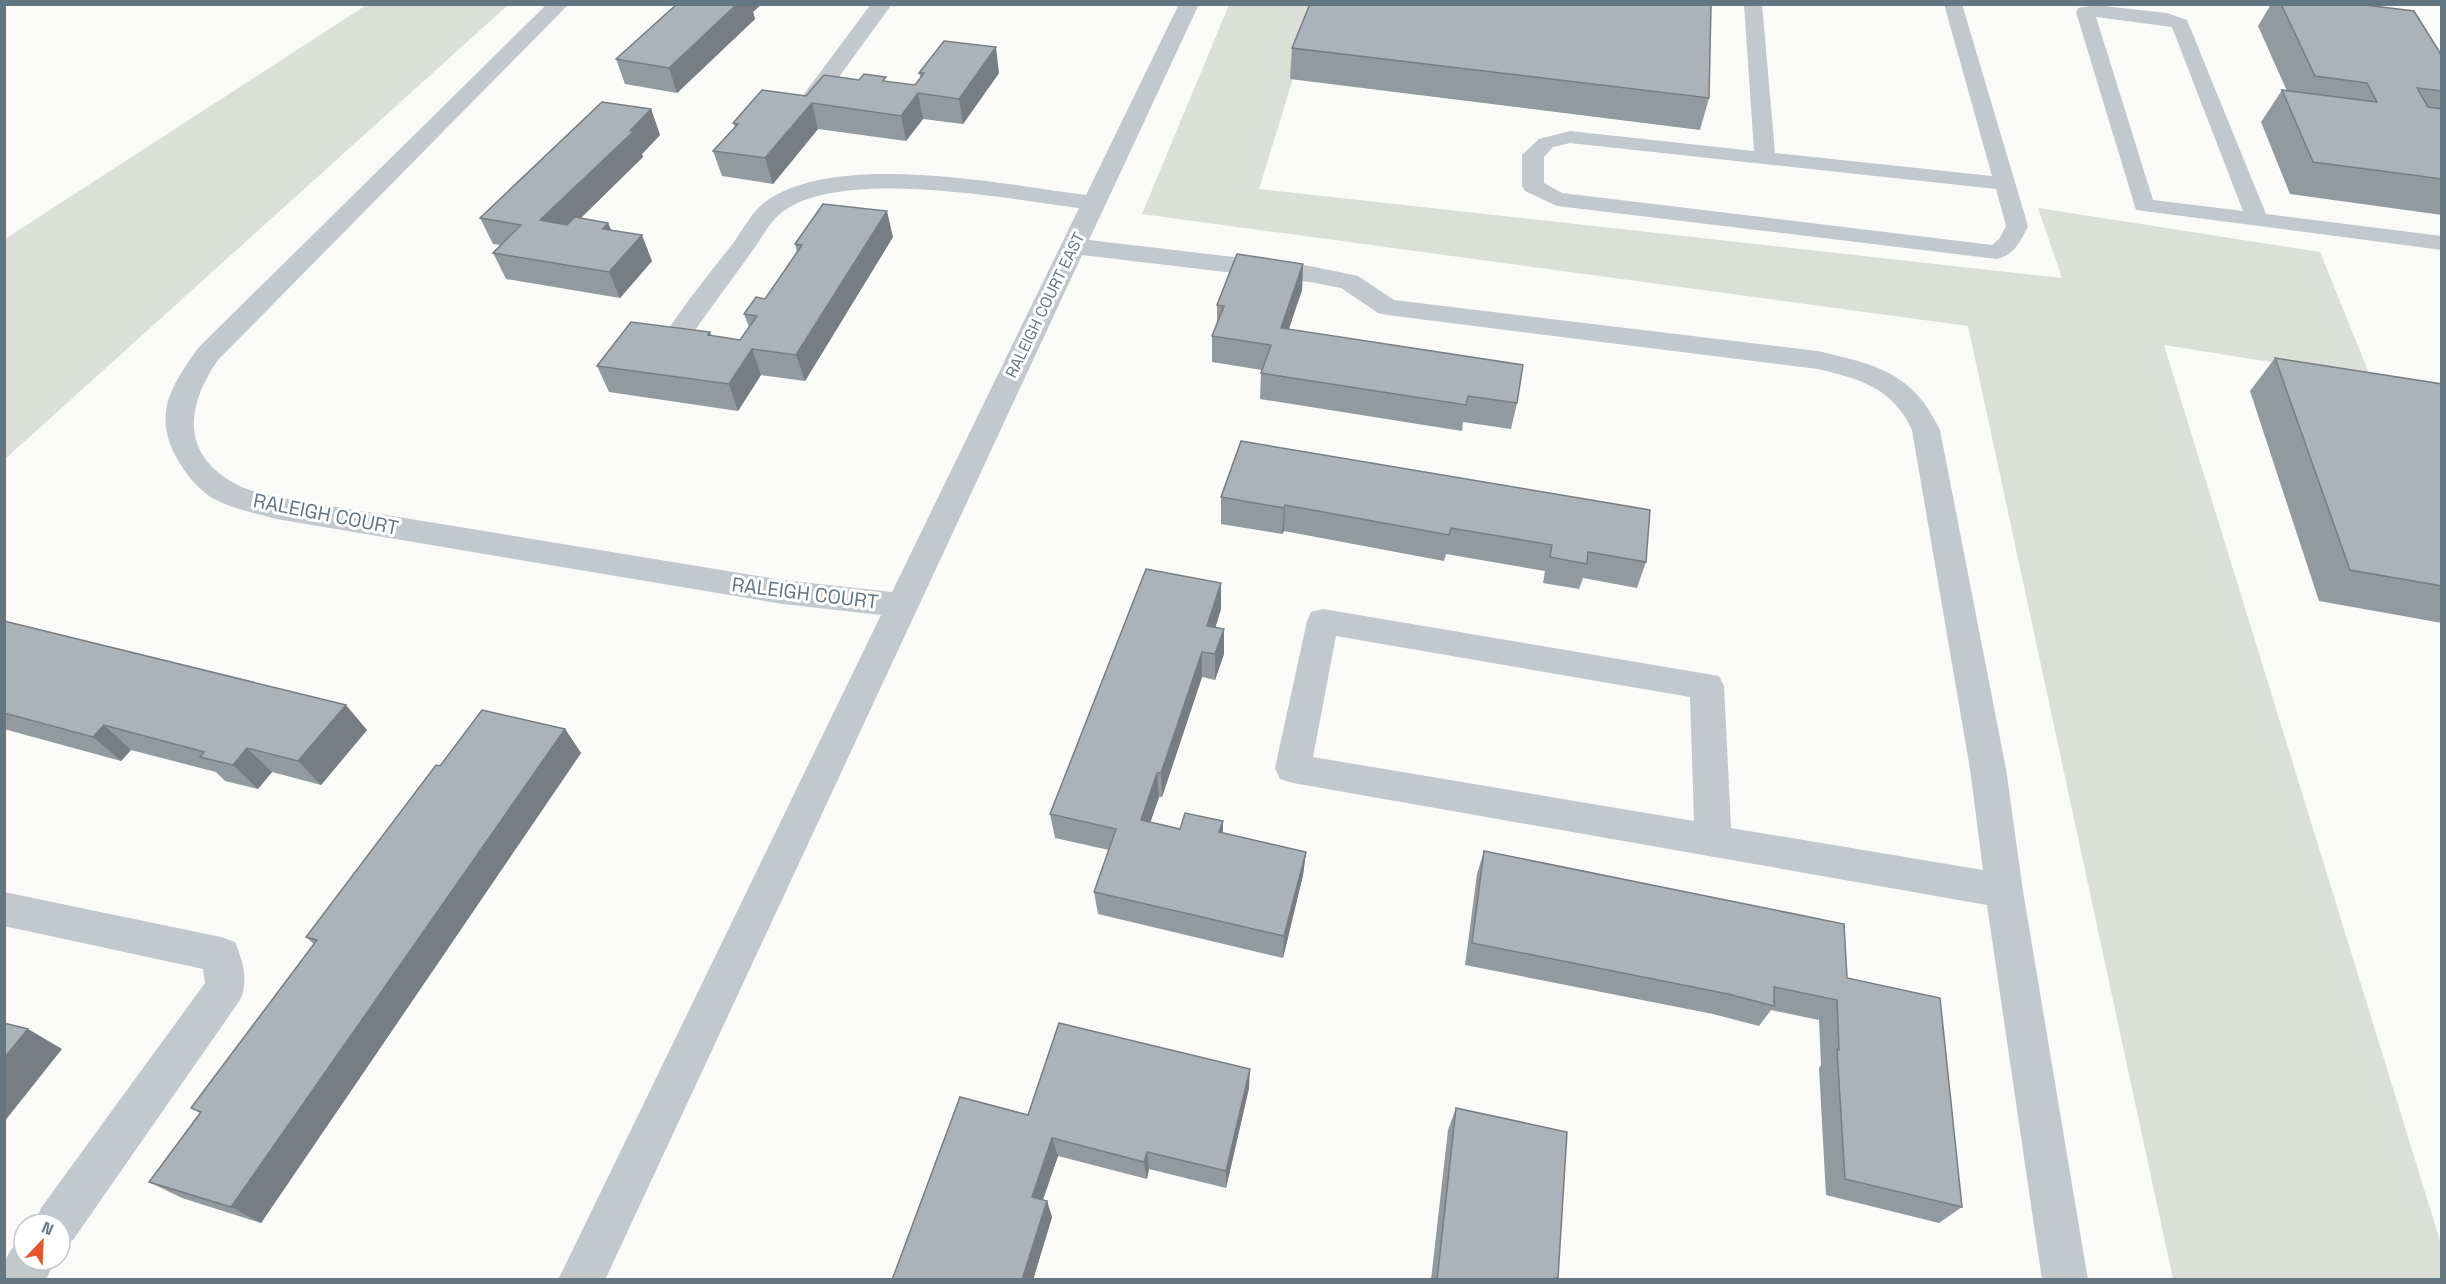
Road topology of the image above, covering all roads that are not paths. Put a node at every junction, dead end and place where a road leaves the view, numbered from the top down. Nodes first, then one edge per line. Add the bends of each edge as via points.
1 (559, 4) edge
2 (882, 4) edge
3 (1189, 4) edge
4 (1753, 4) edge
5 (1953, 4) edge
6 (812, 98) edge
7 (1765, 158) junction
8 (2005, 184) junction
9 (1095, 203) junction
10 (2257, 219) junction
11 (2442, 243) edge
12 (1072, 246) junction
13 (674, 340) edge
14 (901, 605) junction
15 (1713, 841) junction
16 (2004, 891) junction
17 (4, 909) edge
18 (66, 1212) edge
19 (581, 1280) edge
20 (2064, 1280) edge

1 - 14 street, RALEIGH COURT via 208,354 187,385 182,400 179,430 189,458 216,486 276,508 783,592
2 - 6 street
3 - 9 street, RALEIGH COURT EAST
4 - 7 lane
5 - 8 lane
7 - 8 lane
7 - 8 lane via 1570,137 1546,143 1533,155 1533,186 1557,198 1997,252 2008,243 2017,226
9 - 12 street, RALEIGH COURT EAST
9 - 13 street via 903,182 862,181 801,192 773,207
10 - 10 lane via 2144,205 2085,12 2167,19 2180,24
10 - 11 lane
12 - 14 street, RALEIGH COURT EAST
12 - 16 street via 1310,274 1349,282 1387,307 1818,360 1870,372 1891,384 1919,410 1926,430 1988,769
14 - 19 street, RALEIGH COURT EAST
15 - 15 street via 1707,686 1323,621 1293,768
15 - 16 street
16 - 20 street
17 - 18 street via 221,955 226,987

